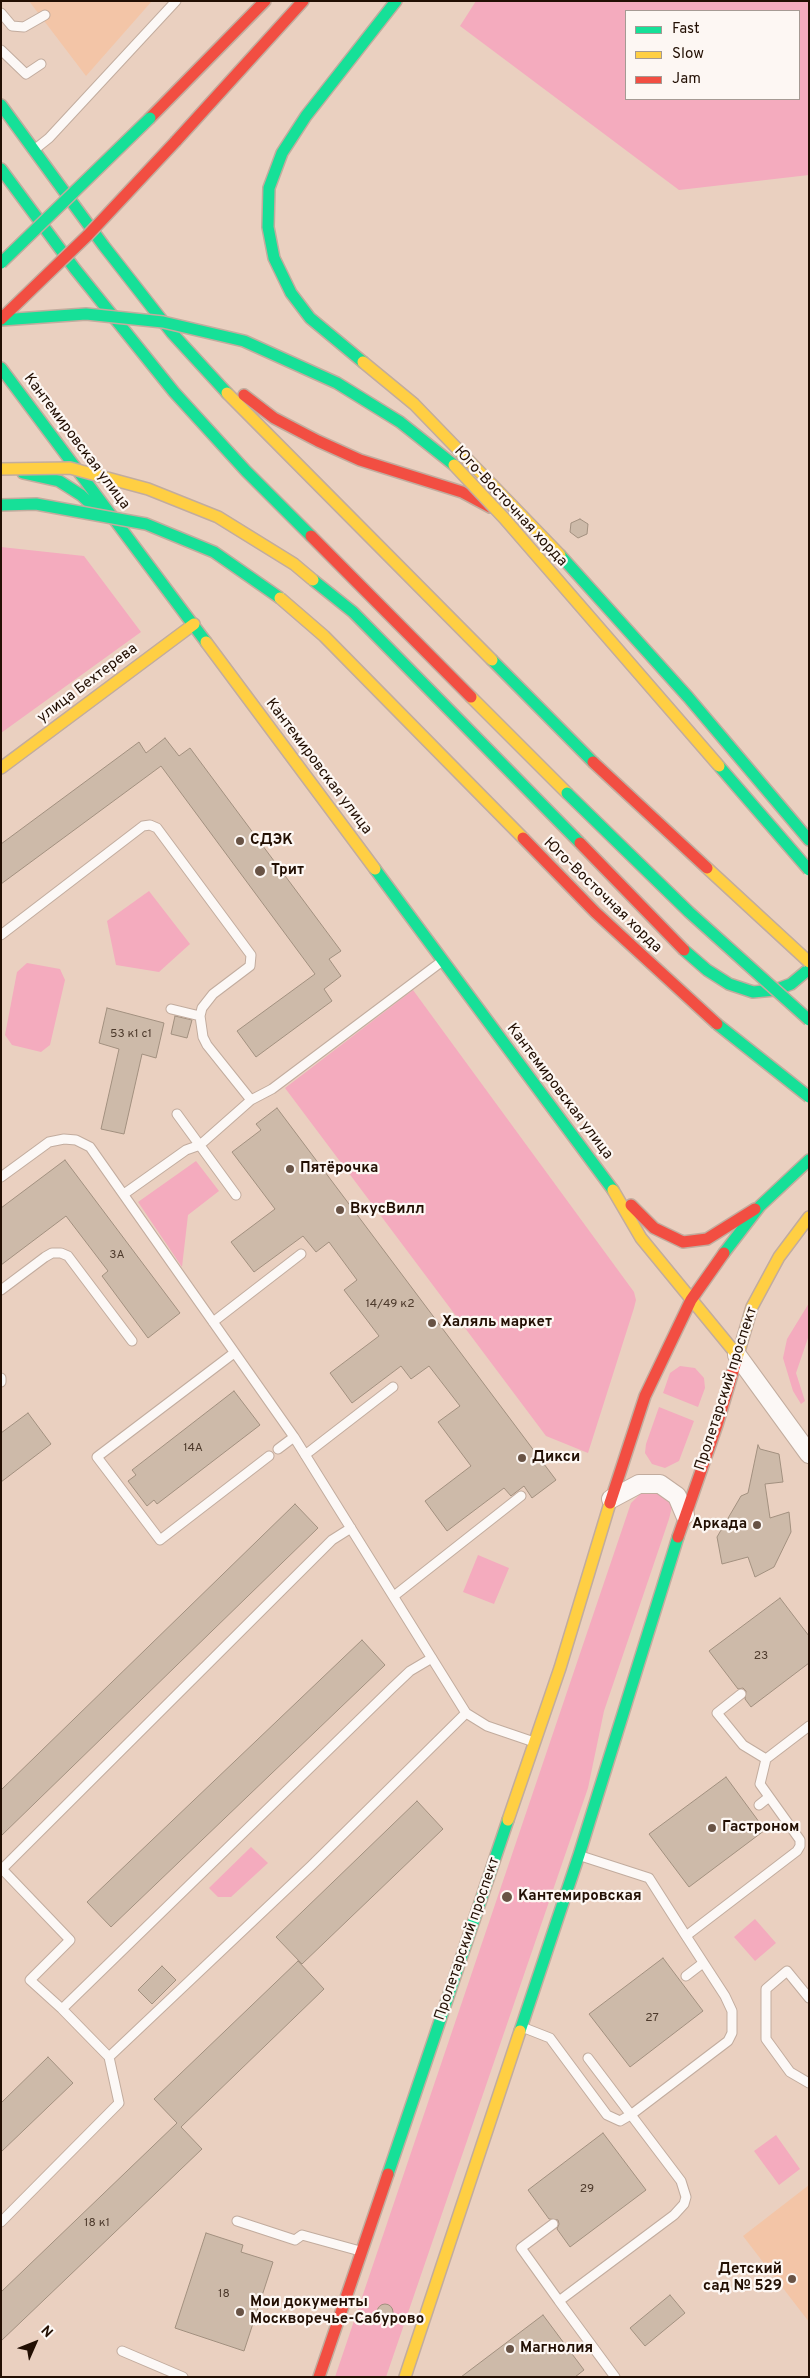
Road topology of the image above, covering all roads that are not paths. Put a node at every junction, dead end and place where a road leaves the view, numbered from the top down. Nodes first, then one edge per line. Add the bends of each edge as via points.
1 (176, 1) edge
2 (265, 1) edge
3 (303, 1) edge
4 (396, 1) edge
5 (1, 13) edge
6 (45, 15) dead end
7 (1, 50) edge
8 (41, 64) dead end
9 (1, 105) edge
10 (33, 150) junction
11 (1, 169) edge
12 (1, 263) edge
13 (1, 320) edge
14 (172, 333) junction
15 (1, 368) edge
16 (1, 469) edge
17 (1, 477) edge
18 (1, 505) edge
19 (129, 538) junction
20 (559, 554) junction
21 (194, 624) junction
22 (1, 768) edge
23 (808, 840) edge
24 (809, 870) edge
25 (1, 935) edge
26 (442, 961) junction
27 (809, 962) edge
28 (809, 969) edge
29 (172, 1009) dead end
30 (200, 1016) junction
31 (809, 1020) edge
32 (809, 1097) edge
33 (251, 1100) junction
34 (177, 1114) dead end
35 (200, 1145) junction
36 (809, 1160) edge
37 (1, 1177) edge
38 (610, 1184) junction
39 (124, 1194) junction
40 (236, 1195) dead end
41 (760, 1206) junction
42 (809, 1217) edge
43 (809, 1239) edge
44 (301, 1254) dead end
45 (779, 1257) junction
46 (1, 1290) edge
47 (691, 1300) junction
48 (213, 1322) junction
49 (132, 1342) dead end
50 (234, 1353) junction
51 (737, 1355) junction
52 (1, 1378) edge
53 (1, 1382) edge
54 (393, 1387) dead end
55 (294, 1437) junction
56 (278, 1449) dead end
57 (809, 1454) edge
58 (305, 1455) junction
59 (269, 1456) dead end
60 (521, 1496) dead end
61 (611, 1499) junction
62 (685, 1515) junction
63 (351, 1528) junction
64 (394, 1596) junction
65 (432, 1658) junction
66 (741, 1694) dead end
67 (466, 1713) junction
68 (809, 1726) edge
69 (534, 1742) junction
70 (766, 1759) junction
71 (768, 1797) junction
72 (759, 1804) dead end
73 (579, 1855) junction
74 (686, 1936) junction
75 (703, 1963) junction
76 (686, 1976) dead end
77 (809, 1998) edge
78 (62, 2009) junction
79 (520, 2026) junction
80 (109, 2057) junction
81 (588, 2058) dead end
82 (809, 2083) edge
83 (632, 2114) junction
84 (1, 2222) edge
85 (237, 2222) dead end
86 (553, 2224) dead end
87 (362, 2251) junction
88 (559, 2301) junction
89 (122, 2351) dead end
90 (183, 2377) edge
91 (319, 2377) edge
92 (405, 2377) edge
93 (615, 2377) edge

1 - 10 lane via 49,138
2 - 12 main road, bridge
3 - 13 main road, bridge via 88,235
4 - 20 main road via 306,116 282,153 269,188 268,227 274,258 291,293 310,318 414,404
5 - 6 lane via 12,26 24,27
7 - 8 lane via 26,74
9 - 10 main road
10 - 14 main road
11 - 31 main road, bridge via 174,392 246,471 689,912
13 - 24 main road, Юго-Восточная хорда, bridge via 86,314 163,322 244,341 337,383 400,422 457,466
14 - 20 main road via 274,418 360,460 462,492 503,514
14 - 27 main road, bridge via 249,417 593,762
15 - 19 main road, Кантемировская улица
16 - 28 main road, bridge via 70,468 148,489 218,517 294,564 353,612 684,950 714,974 729,984 753,992 775,990 791,984
17 - 19 main road via 19,473 38,474 59,482 81,495
18 - 32 main road, Юго-Восточная хорда, bridge via 36,504 146,524 214,552 270,590 324,636 650,964 722,1028
19 - 21 main road, Кантемировская улица
20 - 23 main road via 688,697
21 - 22 main road, улица Бехтерева
21 - 26 main road, Кантемировская улица
25 - 30 lane via 143,826 150,825 156,828 251,955 250,966 213,994
26 - 33 lane via 272,1090
26 - 38 main road, Кантемировская улица
29 - 30 lane
30 - 33 lane via 207,1045
33 - 35 lane
34 - 35 lane
35 - 39 lane via 186,1150
35 - 40 lane
36 - 41 main road, Пролетарский проспект
37 - 39 lane via 49,1142 76,1140 90,1148
38 - 41 main road, Кантемировская улица via 654,1228 683,1242 707,1239
38 - 47 main road, Кантемировская улица via 640,1238
39 - 48 lane
41 - 47 main road, Пролетарский проспект
42 - 45 main road, Пролетарский проспект
43 - 45 main road
44 - 48 lane
45 - 51 main road, Пролетарский проспект via 752,1307
46 - 49 lane via 45,1257 61,1253 68,1256
47 - 51 main road, Кантемировская улица
47 - 61 main road, Пролетарский проспект via 645,1396
48 - 50 lane
50 - 55 lane
50 - 59 lane via 97,1457 160,1540
51 - 57 street
51 - 62 main road, Пролетарский проспект via 714,1435
52 - 53 lane
54 - 58 lane
55 - 56 lane
55 - 58 lane
58 - 63 lane
60 - 64 lane
61 - 62 street via 639,1484 660,1484 676,1496
61 - 69 main road, Пролетарский проспект
62 - 73 main road, Пролетарский проспект
63 - 64 lane
63 - 78 lane via 332,1540 2,1869 70,1940 30,1980
64 - 65 lane
65 - 67 lane
65 - 78 lane via 410,1671
66 - 70 lane via 717,1713 743,1746
67 - 69 lane via 487,1726
67 - 80 lane via 311,1866
68 - 70 lane
69 - 87 main road, Пролетарский проспект
70 - 71 lane via 760,1784
71 - 72 lane
71 - 74 lane via 800,1840 797,1850
73 - 74 lane via 649,1878
73 - 79 main road, Пролетарский проспект
74 - 75 lane
75 - 76 lane
75 - 83 lane via 732,2011 732,2033 728,2041
77 - 82 lane via 787,1970 766,1989 766,2038 790,2072
78 - 80 lane
79 - 83 lane via 550,2038 606,2115 620,2121
79 - 92 main road, Пролетарский проспект
80 - 84 lane via 119,2103
81 - 83 lane
83 - 88 lane via 681,2180 685,2189 684,2204
85 - 87 lane via 295,2240 302,2236
86 - 88 lane via 521,2248
87 - 91 main road, Пролетарский проспект
88 - 93 lane
89 - 90 lane via 139,2362

